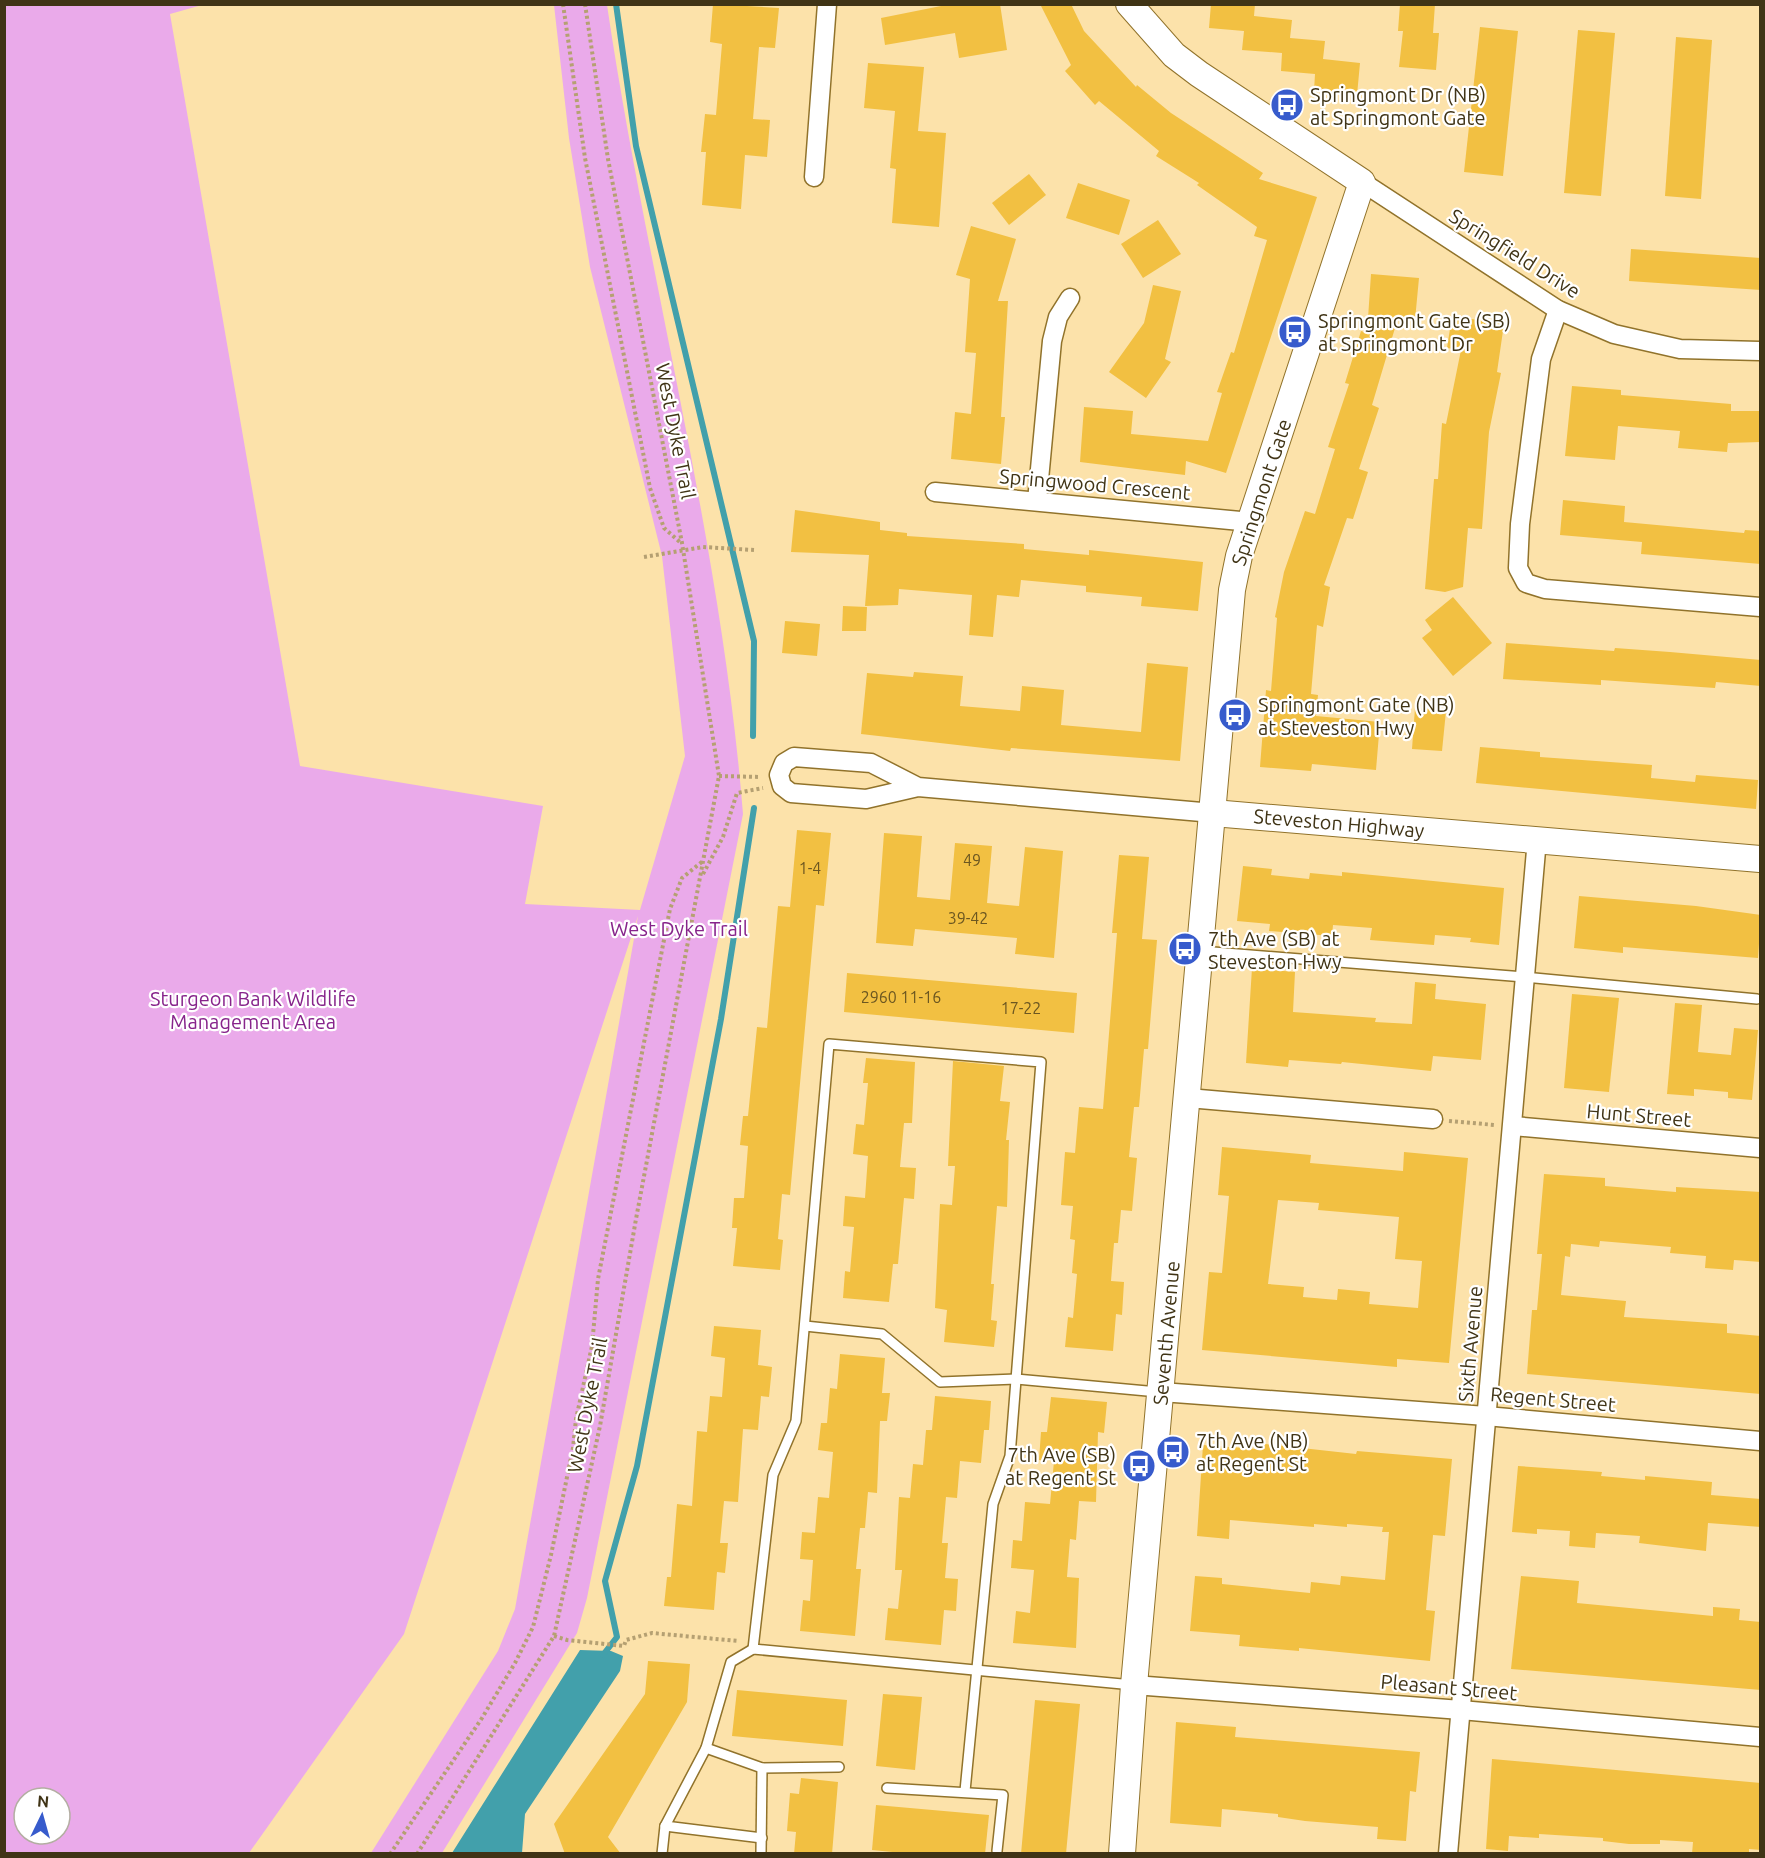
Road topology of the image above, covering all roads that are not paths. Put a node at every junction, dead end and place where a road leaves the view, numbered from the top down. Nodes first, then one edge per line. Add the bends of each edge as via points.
1 (827, 4) edge
2 (1129, 4) edge
3 (814, 177) dead end
4 (1362, 182) junction
5 (1070, 298) dead end
6 (1558, 310) junction
7 (1761, 351) edge
8 (935, 492) dead end
9 (1037, 501) junction
10 (1251, 522) junction
11 (1761, 607) edge
12 (918, 787) junction
13 (1213, 813) junction
14 (1537, 839) junction
15 (1761, 859) edge
16 (1201, 951) junction
17 (1524, 977) junction
18 (1757, 999) dead end
19 (1188, 1098) junction
20 (1433, 1119) road end
21 (1513, 1126) junction
22 (1761, 1148) edge
23 (805, 1326) junction
24 (1016, 1379) junction
25 (1161, 1392) junction
26 (1486, 1416) junction
27 (1761, 1441) edge
28 (753, 1646) junction
29 (977, 1670) junction
30 (1134, 1685) junction
31 (1461, 1710) junction
32 (1761, 1737) edge
33 (706, 1748) junction
34 (839, 1767) dead end
35 (762, 1768) junction
36 (887, 1788) dead end
37 (965, 1791) junction
38 (665, 1826) junction
39 (762, 1838) junction
40 (997, 1851) dead end
41 (662, 1854) edge
42 (761, 1854) edge
43 (1122, 1854) edge
44 (1448, 1854) edge

1 - 3 street
2 - 4 street via 1174,55
4 - 6 street, Springfield Drive
4 - 10 street, Springmont Gate
5 - 9 street via 1058,317 1052,341
6 - 7 street, Springfield Drive via 1614,334 1668,347
6 - 11 street via 1541,358 1520,524 1518,568 1526,583 1545,589
8 - 9 street, Springwood Crescent
9 - 10 street, Springwood Crescent
10 - 13 street, Springmont Gate via 1239,556 1228,620
12 - 12 street, Steveston Highway via 871,763 794,757 784,763 779,775 782,786 791,793 866,799
12 - 13 street, Steveston Highway
13 - 14 street, Steveston Highway
13 - 16 street, Seventh Avenue
14 - 15 street, Steveston Highway
14 - 17 street, Sixth Avenue
16 - 17 lane
16 - 19 street, Seventh Avenue
17 - 18 lane
17 - 21 street, Sixth Avenue
19 - 20 street
19 - 25 street, Seventh Avenue
21 - 22 street, Hunt Street
21 - 26 street, Sixth Avenue
23 - 24 lane via 882,1334 940,1382
23 - 24 lane via 829,1044 1041,1062
23 - 28 lane via 796,1421 773,1474
24 - 25 lane
24 - 29 lane via 1010,1456 993,1504
25 - 26 street, Regent Street
25 - 30 street, Seventh Avenue
26 - 27 street, Regent Street
26 - 31 street, Sixth Avenue
28 - 29 lane
28 - 33 lane via 731,1662
29 - 30 lane
29 - 37 lane
30 - 31 street, Pleasant Street
30 - 43 street, Seventh Avenue
31 - 32 street, Pleasant Street
31 - 44 street, Sixth Avenue
33 - 35 lane
33 - 38 lane
34 - 35 lane
35 - 39 lane
36 - 37 lane
37 - 40 lane via 1003,1795
38 - 39 lane
38 - 41 lane
39 - 42 lane

